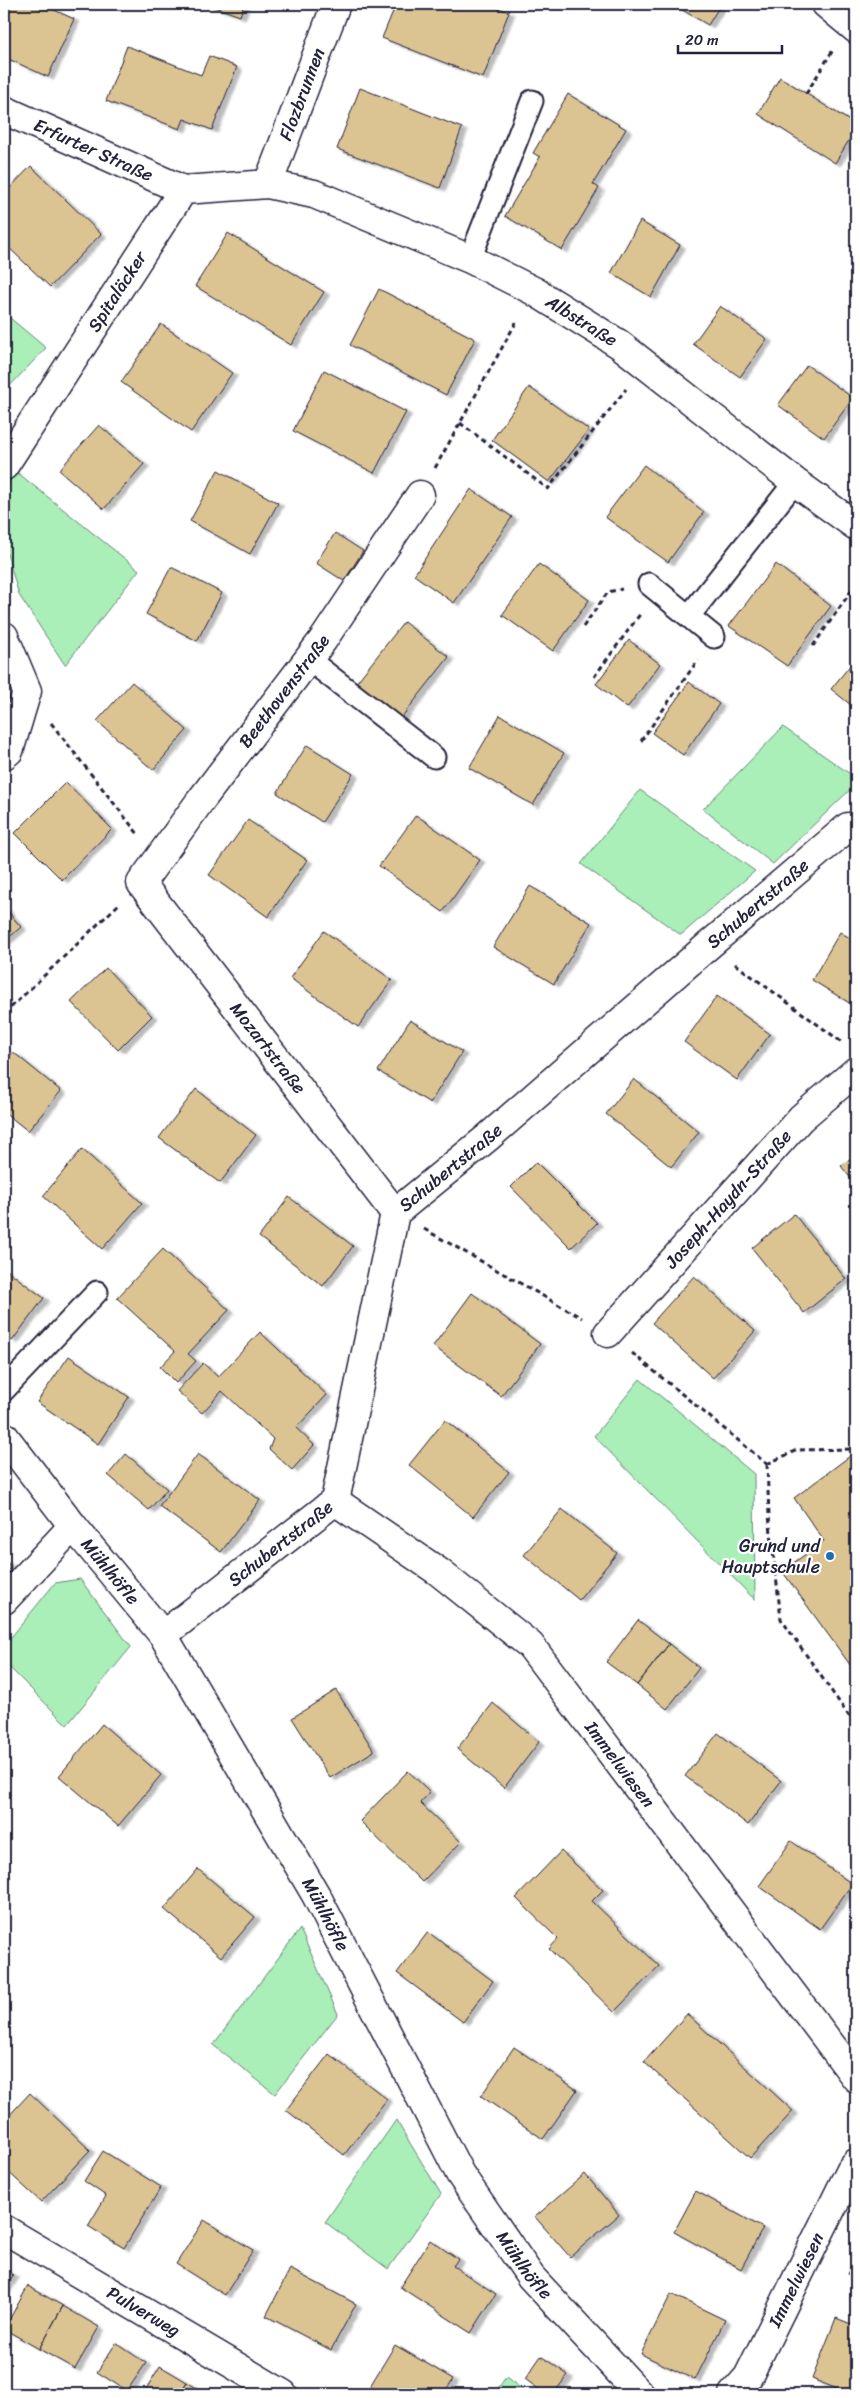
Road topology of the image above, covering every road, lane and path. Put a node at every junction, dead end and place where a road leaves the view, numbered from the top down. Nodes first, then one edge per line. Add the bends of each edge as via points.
1 (336, 4) edge
2 (826, 4) edge
3 (852, 26) edge
4 (806, 94) dead end
5 (532, 101) dead end
6 (4, 110) edge
7 (268, 184) junction
8 (183, 190) junction
9 (470, 259) junction
10 (534, 291) junction
11 (646, 364) junction
12 (460, 423) junction
13 (4, 466) edge
14 (795, 482) junction
15 (420, 495) joint
16 (856, 526) edge
17 (856, 584) edge
18 (653, 588) junction
19 (689, 616) junction
20 (583, 627) dead end
21 (4, 636) edge
22 (714, 637) joint
23 (813, 646) dead end
24 (308, 659) junction
25 (594, 677) dead end
26 (27, 691) junction
27 (641, 741) dead end
28 (4, 755) edge
29 (434, 757) dead end
30 (848, 827) dead end
31 (158, 859) junction
32 (141, 883) junction
33 (709, 944) junction
34 (4, 1014) edge
35 (852, 1059) edge
36 (395, 1213) junction
37 (97, 1292) dead end
38 (608, 1333) dead end
39 (4, 1390) edge
40 (4, 1436) edge
41 (856, 1450) edge
42 (335, 1500) junction
43 (73, 1526) junction
44 (4, 1600) edge
45 (163, 1635) junction
46 (856, 1726) edge
47 (856, 2078) edge
48 (856, 2163) edge
49 (4, 2229) edge
50 (283, 2394) edge
51 (640, 2394) edge
52 (733, 2394) edge

1 - 7 street, Flozbrunnen
2 - 3 street
3 - 4 path
5 - 9 lane
6 - 8 street, Erfurter Straße
7 - 8 street
7 - 9 street, Albstraße via 314,194
8 - 13 street, Spitaläcker
9 - 10 street, Albstraße
10 - 11 street, Albstraße
10 - 12 path
11 - 12 path via 548,489
11 - 14 street, Albstraße
12 - 15 path
14 - 16 street, Albstraße
14 - 19 lane
15 - 24 street, Beethovenstraße
17 - 23 path
18 - 19 lane
18 - 20 path via 608,592
18 - 25 path
19 - 22 lane
21 - 26 street
22 - 27 path
24 - 29 lane
24 - 31 street, Beethovenstraße
26 - 28 street via 9,751
26 - 31 path
30 - 33 street, Schubertstraße
31 - 32 street, Beethovenstraße
32 - 34 path
32 - 36 street, Mozartstraße
33 - 35 path
33 - 36 street, Schubertstraße via 488,1138
35 - 38 street, Joseph-Haydn-Straße
36 - 42 street, Schubertstraße
37 - 39 lane
40 - 43 street, Mühlhöfle
41 - 46 path via 797,1450 767,1464 769,1516 781,1619
42 - 45 street, Schubertstraße
42 - 47 street, Immelwiesen via 439,1572 530,1645
43 - 44 street
43 - 45 street, Mühlhöfle
45 - 51 street, Mühlhöfle via 316,1894 460,2174 531,2277
48 - 52 street, Immelwiesen via 748,2377
49 - 50 street, Pulverweg

